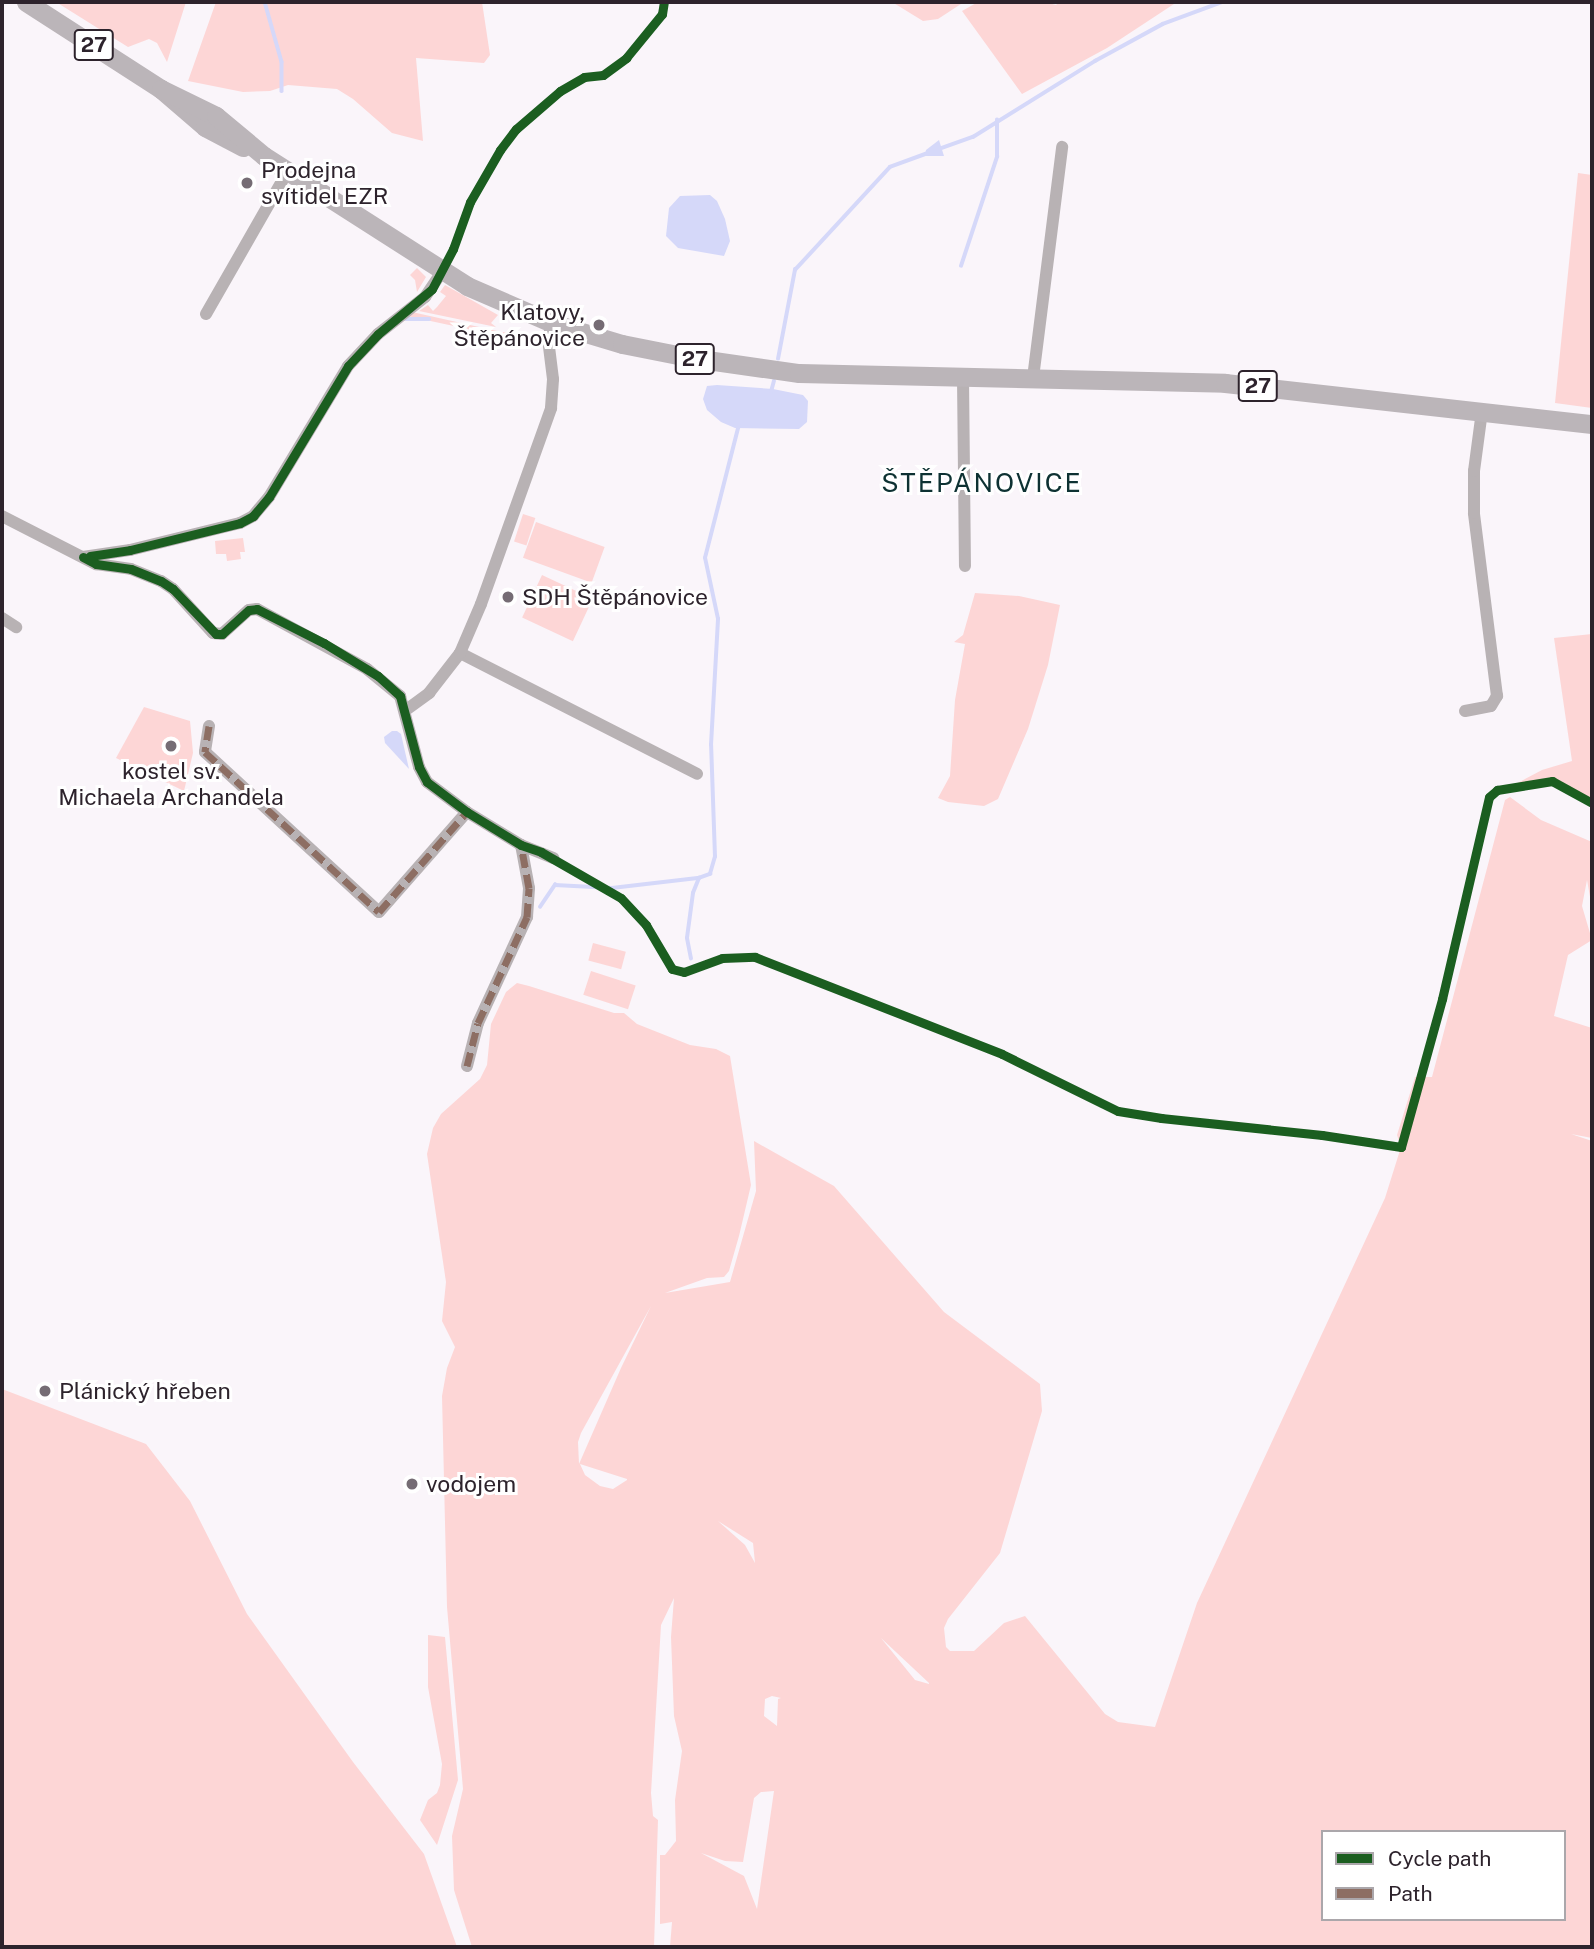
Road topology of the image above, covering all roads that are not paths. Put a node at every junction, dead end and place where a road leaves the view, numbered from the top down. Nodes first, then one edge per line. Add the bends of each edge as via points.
1 (26, 2) edge
2 (1062, 147) dead end
3 (288, 172) junction
4 (442, 272) junction
5 (206, 314) dead end
6 (552, 323) junction
7 (963, 378) junction
8 (1033, 378) junction
9 (1482, 411) junction
10 (1592, 424) edge
11 (2, 516) edge
12 (83, 557) junction
13 (965, 566) dead end
14 (2, 618) edge
15 (16, 627) dead end
16 (460, 653) junction
17 (406, 710) junction
18 (1465, 711) dead end
19 (209, 726) dead end
20 (697, 774) dead end
21 (467, 812) junction
22 (521, 845) junction
23 (553, 858) dead end
24 (467, 1066) dead end

1 - 3 main road, 27 via 161,89 216,116
2 - 8 street
3 - 4 main road, 27
3 - 5 street
4 - 6 main road, 27
4 - 12 street via 425,297 378,334 348,366 270,497 253,516 130,550
6 - 7 main road, 27 via 633,346 749,367 839,376
6 - 16 street via 548,340 551,408
7 - 8 main road, 27
7 - 13 street
8 - 9 main road, 27 via 1226,383
9 - 10 main road, 27
9 - 18 street via 1474,513 1497,696 1491,706
11 - 12 street
12 - 17 street via 161,581 216,634 257,609 378,676 400,696
14 - 15 street
16 - 17 street via 429,693
16 - 20 street
17 - 21 street via 423,776
19 - 21 street via 205,752 379,912
21 - 22 street
22 - 23 street
22 - 24 street via 529,888 527,917 478,1023

